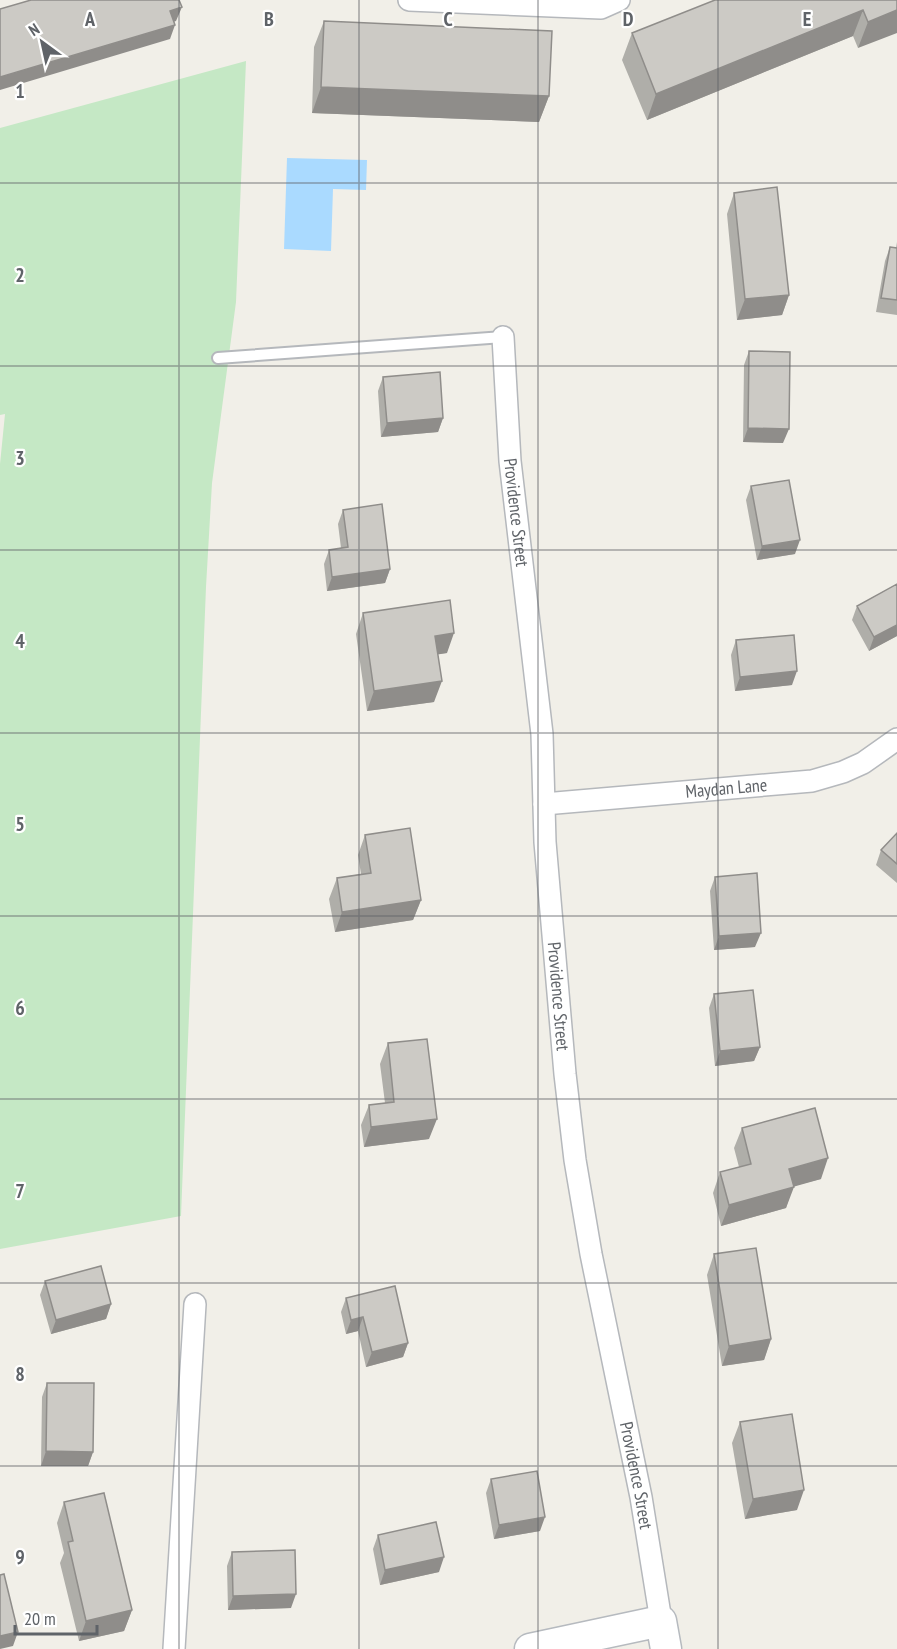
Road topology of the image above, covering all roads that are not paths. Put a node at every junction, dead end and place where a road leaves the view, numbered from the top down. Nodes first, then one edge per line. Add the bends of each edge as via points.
1 (409, 0) edge
2 (619, 0) edge
3 (504, 337) joint
4 (218, 358) dead end
5 (897, 739) edge
6 (544, 804) junction
7 (195, 1304) dead end
8 (663, 1635) edge
9 (174, 1649) edge
10 (530, 1649) edge

1 - 2 street via 601,8
3 - 4 lane
3 - 6 street, Providence Street via 510,461 542,734
5 - 6 street, Maydan Lane via 863,763 812,781
6 - 8 street, Providence Street via 575,1160
7 - 9 street
8 - 10 street

